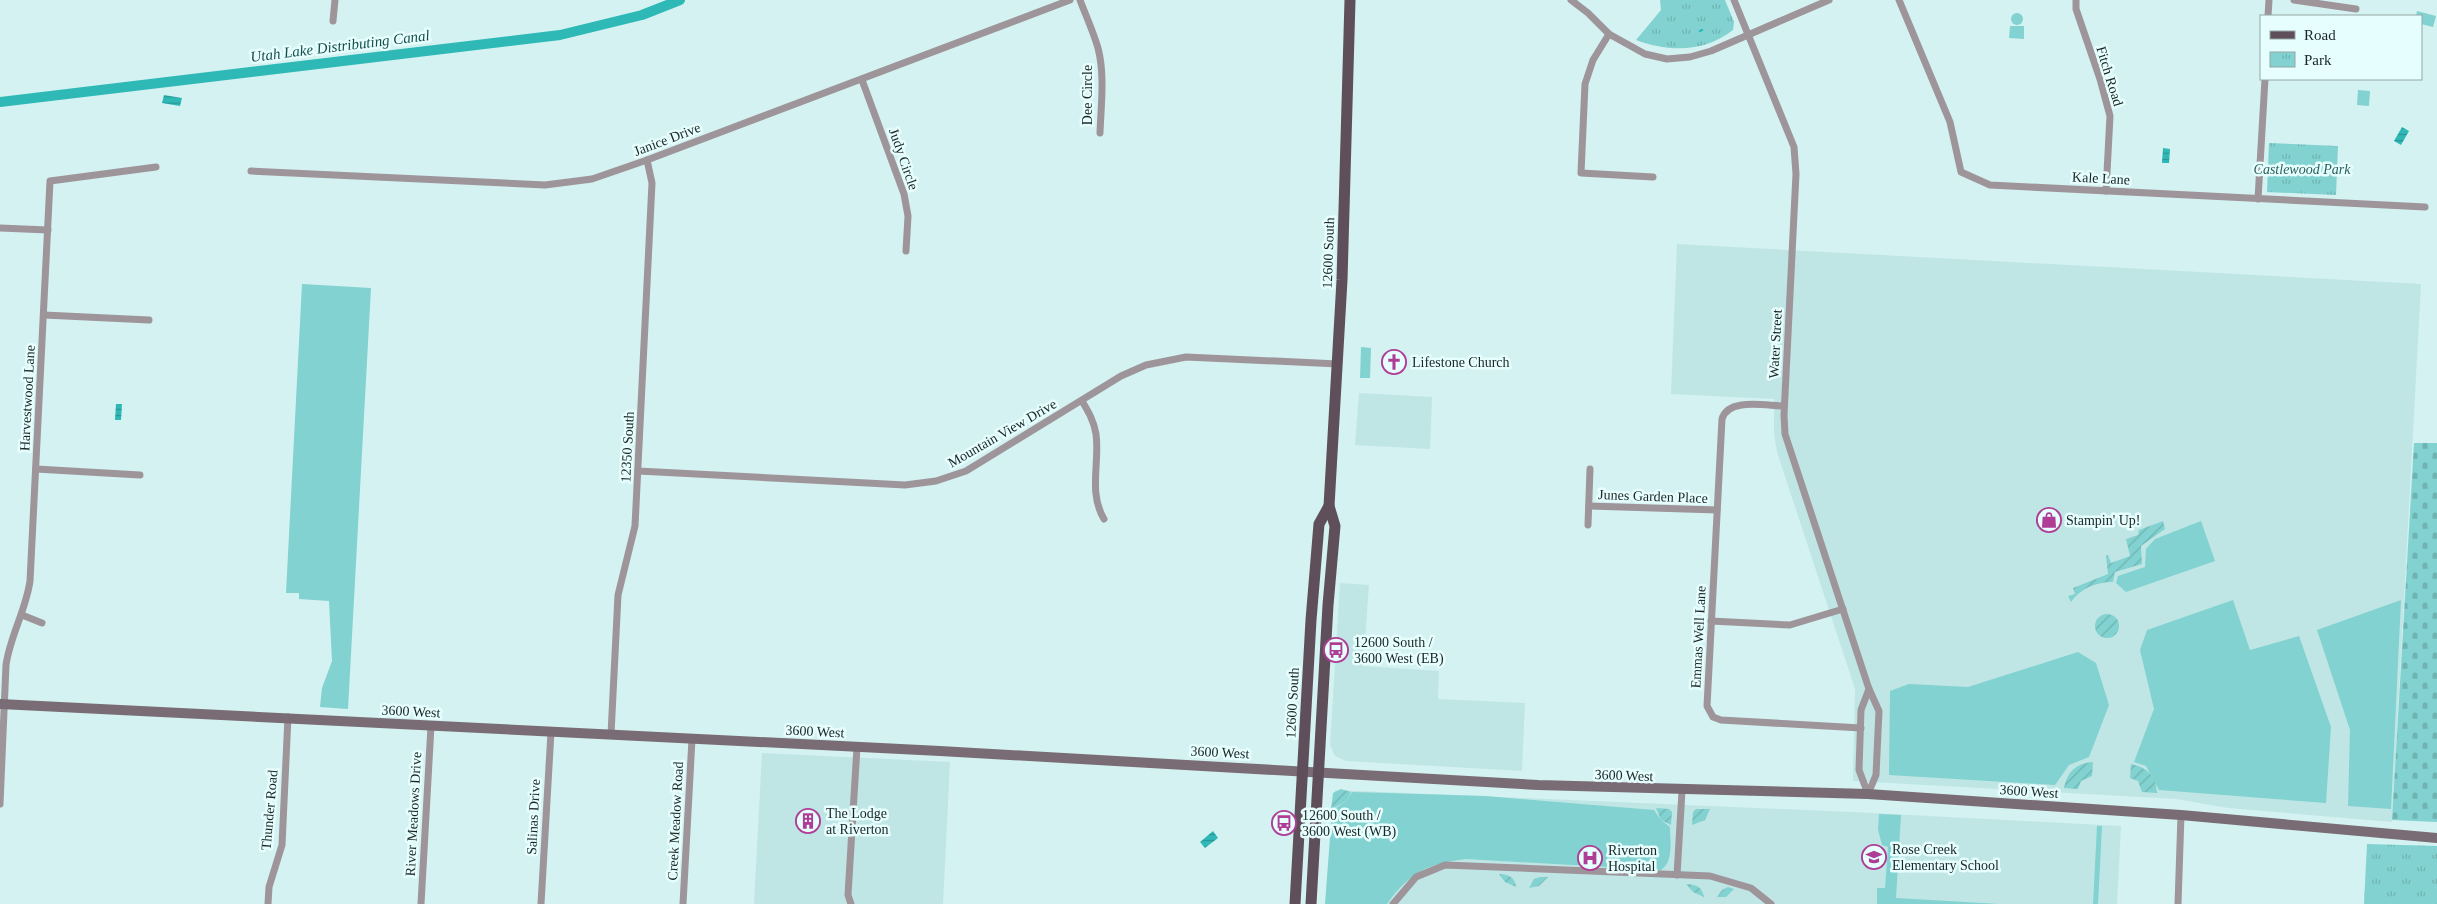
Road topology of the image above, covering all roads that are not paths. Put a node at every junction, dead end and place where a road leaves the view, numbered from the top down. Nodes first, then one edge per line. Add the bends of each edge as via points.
1 (336, 0) edge
2 (1070, 0) edge
3 (1080, 0) edge
4 (1350, 0) edge
5 (1571, 0) edge
6 (1734, 0) edge
7 (1829, 0) edge
8 (1899, 0) edge
9 (2076, 0) edge
10 (2269, 0) edge
11 (2294, 0) edge
12 (2356, 9) dead end
13 (2268, 15) edge
14 (334, 21) dead end
15 (1609, 34) junction
16 (1748, 35) junction
17 (862, 80) junction
18 (2265, 80) edge
19 (1100, 133) dead end
20 (647, 160) junction
21 (156, 167) dead end
22 (251, 171) dead end
23 (1653, 177) dead end
24 (2106, 191) junction
25 (2258, 199) junction
26 (2425, 208) dead end
27 (0, 228) edge
28 (48, 230) junction
29 (906, 251) dead end
30 (44, 314) junction
31 (149, 320) dead end
32 (1338, 364) junction
33 (1082, 401) junction
34 (1784, 406) junction
35 (36, 469) junction
36 (1590, 469) dead end
37 (638, 471) junction
38 (140, 475) dead end
39 (1329, 506) junction
40 (1589, 506) junction
41 (1717, 510) junction
42 (1104, 519) dead end
43 (1588, 526) dead end
44 (1843, 608) junction
45 (22, 615) junction
46 (1711, 621) junction
47 (42, 623) dead end
48 (1869, 689) junction
49 (2, 704) edge
50 (288, 717) junction
51 (431, 726) junction
52 (1861, 728) junction
53 (551, 732) junction
54 (610, 734) junction
55 (692, 739) junction
56 (857, 747) junction
57 (1303, 771) junction
58 (1319, 772) junction
59 (1682, 791) junction
60 (1868, 794) junction
61 (0, 804) edge
62 (2181, 815) junction
63 (2437, 838) edge
64 (1678, 875) junction
65 (268, 904) edge
66 (421, 904) edge
67 (541, 904) edge
68 (683, 904) edge
69 (851, 904) edge
70 (1294, 904) edge
71 (1311, 904) edge
72 (1393, 904) edge
73 (1771, 904) edge
74 (2178, 904) edge
75 (2184, 904) edge

1 - 14 street
2 - 17 street, Janice Drive
3 - 19 street, Dee Circle via 1100,62
4 - 32 main road, 12600 South
5 - 15 street
6 - 16 street, Water Street
7 - 16 street
8 - 24 street, Kale Lane via 1950,122 1961,172 1990,185
9 - 24 street, Fitch Road via 2076,9 2110,116
10 - 13 street
11 - 12 street
15 - 16 street via 1645,54 1667,58 1690,58
15 - 23 street via 1586,78 1581,173
16 - 34 street, Water Street via 1794,147 1796,174
17 - 20 street, Janice Drive
17 - 29 street, Judy Circle via 903,189 908,216
18 - 25 street
20 - 22 street, Janice Drive via 592,179 545,185
20 - 37 street, 12350 South via 652,183
21 - 28 street, Harvestwood Lane via 50,181
24 - 25 street, Kale Lane
25 - 26 street, Kale Lane
27 - 28 street
28 - 30 street, Harvestwood Lane
30 - 31 street
30 - 35 street, Harvestwood Lane
32 - 33 street, Mountain View Drive via 1173,358 1133,370
32 - 39 main road, 12600 South
33 - 37 street, Mountain View Drive via 966,471 926,483
33 - 42 street via 1095,431 1095,493 1097,507
34 - 41 street, Emmas Well Lane via 1740,405 1726,410 1722,424
34 - 44 street, Water Street via 1785,434 1793,463
35 - 38 street
35 - 45 street, Harvestwood Lane via 30,581
36 - 40 street, Junes Garden Place
37 - 54 street, 12350 South via 634,537 618,595
39 - 57 main road, 12600 South via 1319,524
39 - 58 main road, 12600 South via 1335,526
40 - 41 street, Junes Garden Place
40 - 43 street, Junes Garden Place
41 - 46 street, Emmas Well Lane
44 - 46 street via 1790,625
44 - 48 street, Water Street
45 - 47 street
45 - 49 street, Harvestwood Lane via 8,654
46 - 52 street, Emmas Well Lane via 1707,701 1713,716 1725,720
48 - 52 street via 1862,710
48 - 60 street, Water Street via 1879,711 1876,775
49 - 50 main road, 3600 West
49 - 61 street, Harvestwood Lane
50 - 51 main road, 3600 West
50 - 65 street, Thunder Road via 282,845 269,887
51 - 53 main road, 3600 West
51 - 66 street, River Meadows Drive
52 - 60 street via 1859,770
53 - 54 main road, 3600 West
53 - 67 street, Salinas Drive
54 - 55 main road, 3600 West
55 - 56 main road, 3600 West
55 - 68 street, Creek Meadow Road
56 - 57 main road, 3600 West
56 - 69 street via 848,895
57 - 58 main road, 3600 West
57 - 70 main road, 12600 South
58 - 59 main road, 3600 West
58 - 71 main road, 12600 South
59 - 60 main road, 3600 West
59 - 64 street
60 - 62 main road, 3600 West
62 - 63 main road, 3600 West
62 - 74 street
64 - 72 street via 1445,864 1416,877
64 - 73 street via 1710,876 1751,888
74 - 75 street

